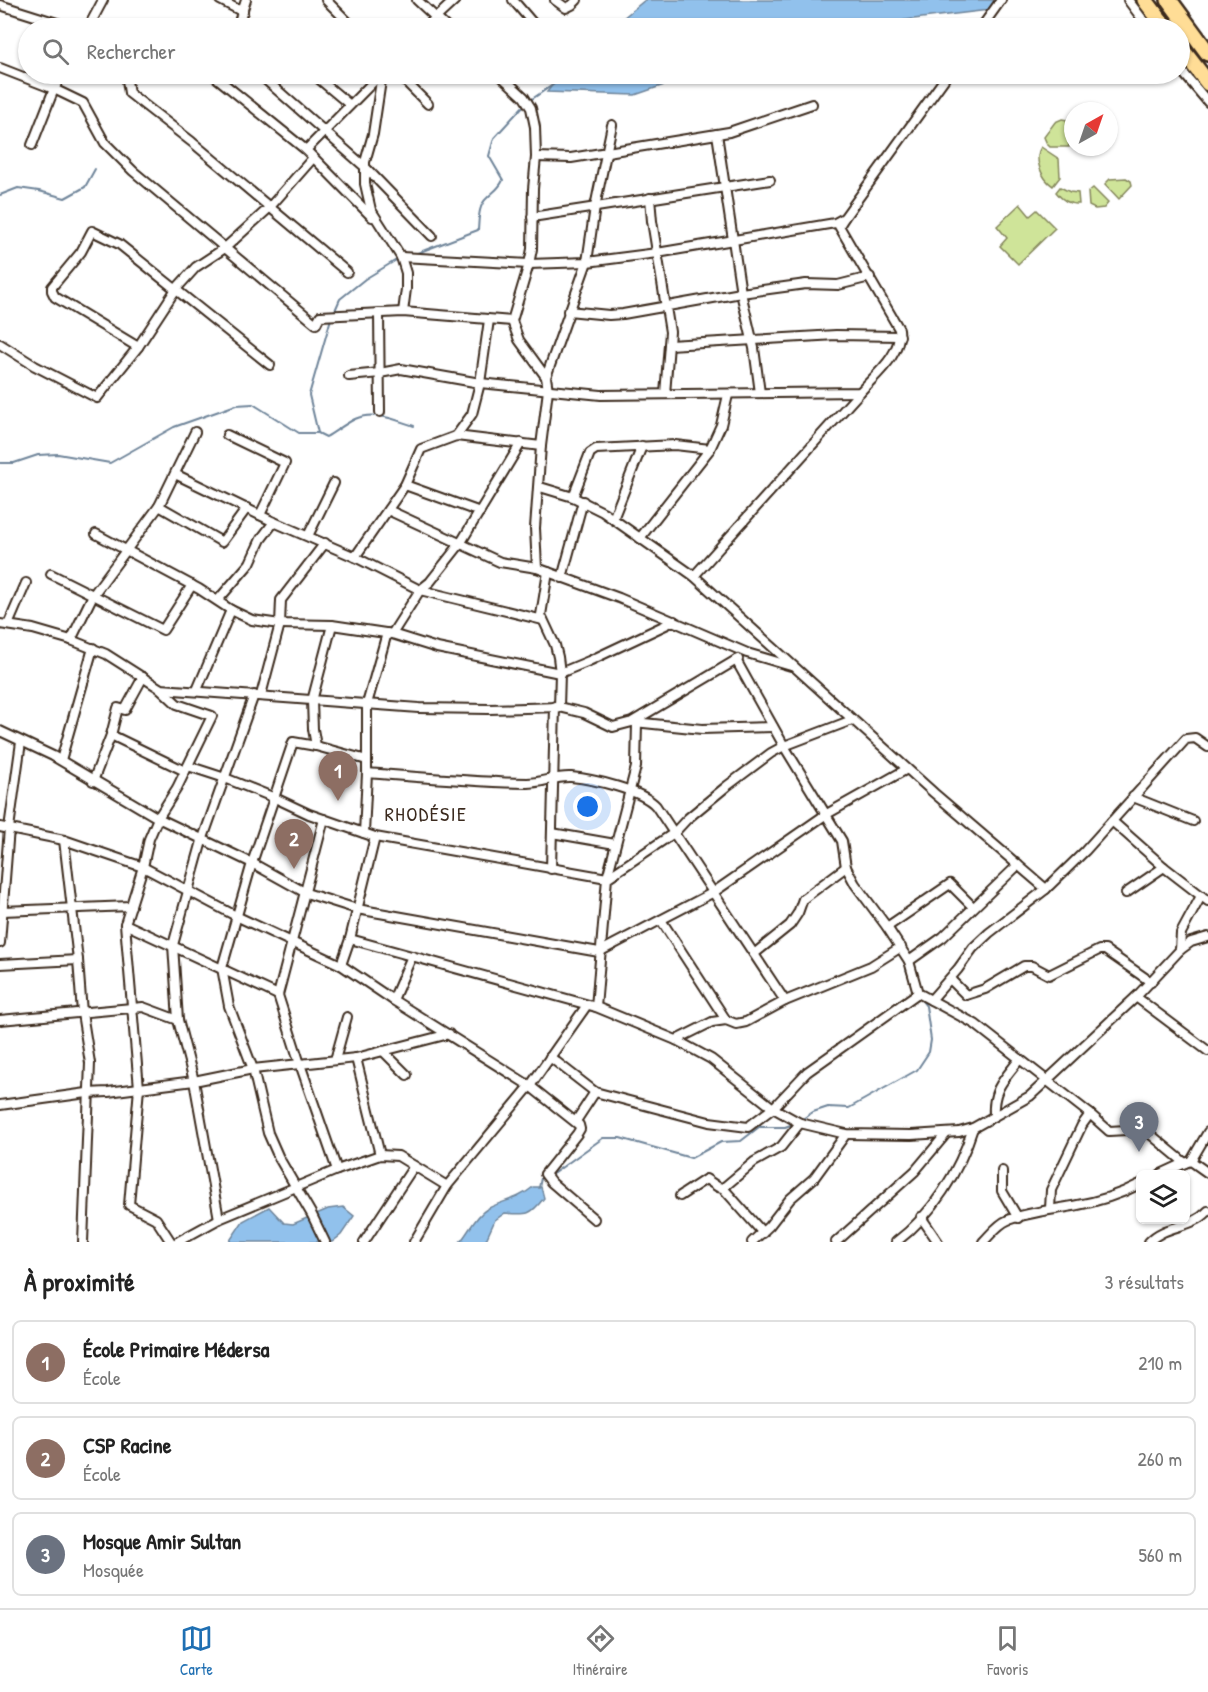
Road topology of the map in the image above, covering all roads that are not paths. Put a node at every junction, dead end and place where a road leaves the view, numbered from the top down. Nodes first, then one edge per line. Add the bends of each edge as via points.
1 (103, 0) edge
2 (220, 0) edge
3 (246, 0) edge
4 (326, 0) edge
5 (417, 0) edge
6 (454, 0) edge
7 (513, 0) edge
8 (555, 0) edge
9 (577, 0) edge
10 (1001, 0) edge
11 (1128, 0) edge
12 (1145, 0) edge
13 (1169, 0) edge
14 (0, 6) edge
15 (243, 12) junction
16 (40, 18) edge
17 (93, 18) edge
18 (241, 18) edge
19 (344, 18) edge
20 (435, 18) joint
21 (528, 18) edge
22 (988, 18) edge
23 (1142, 18) edge
24 (1158, 18) edge
25 (1182, 18) edge
26 (1190, 29) edge
27 (1208, 53) edge
28 (1190, 61) edge
29 (0, 68) edge
30 (18, 75) edge
31 (1190, 82) edge
32 (1208, 83) edge
33 (41, 84) edge
34 (57, 84) edge
35 (128, 84) edge
36 (224, 84) edge
37 (272, 84) edge
38 (325, 84) edge
39 (372, 84) edge
40 (381, 84) edge
41 (408, 84) edge
42 (510, 84) edge
43 (941, 84) edge
44 (54, 89) junction
45 (1208, 102) edge
46 (428, 104) dead end
47 (812, 104) dead end
48 (350, 105) junction
49 (612, 125) dead end
50 (326, 130) junction
51 (717, 134) junction
52 (32, 146) dead end
53 (306, 150) junction
54 (607, 151) junction
55 (536, 157) junction
56 (313, 158) junction
57 (365, 167) junction
58 (770, 180) dead end
59 (724, 186) junction
60 (650, 198) junction
61 (595, 207) junction
62 (269, 208) junction
63 (532, 217) junction
64 (844, 218) junction
65 (380, 225) junction
66 (432, 236) dead end
67 (733, 241) junction
68 (225, 248) junction
69 (657, 253) junction
70 (401, 257) junction
71 (587, 262) junction
72 (529, 264) junction
73 (347, 272) dead end
74 (870, 277) junction
75 (176, 289) junction
76 (741, 293) junction
77 (666, 308) junction
78 (568, 311) junction
79 (403, 312) junction
80 (379, 313) junction
81 (489, 320) junction
82 (512, 321) junction
83 (900, 336) junction
84 (751, 339) junction
85 (0, 344) edge
86 (669, 345) junction
87 (138, 346) junction
88 (270, 365) dead end
89 (381, 373) junction
90 (349, 376) dead end
91 (546, 377) junction
92 (480, 383) junction
93 (548, 390) junction
94 (860, 392) junction
95 (760, 393) junction
96 (664, 394) junction
97 (728, 394) junction
98 (380, 412) dead end
99 (195, 432) dead end
100 (227, 435) dead end
101 (456, 436) junction
102 (521, 443) junction
103 (541, 446) junction
104 (642, 446) junction
105 (710, 449) junction
106 (175, 474) junction
107 (334, 483) dead end
108 (405, 485) junction
109 (540, 487) junction
110 (573, 497) junction
111 (583, 501) junction
112 (159, 506) junction
113 (248, 508) junction
114 (388, 510) junction
115 (480, 512) junction
116 (260, 515) junction
117 (613, 519) junction
118 (274, 522) junction
119 (96, 534) dead end
120 (309, 536) junction
121 (640, 538) junction
122 (325, 543) junction
123 (460, 544) junction
124 (126, 549) junction
125 (355, 557) junction
126 (537, 568) junction
127 (548, 572) junction
128 (51, 574) dead end
129 (694, 576) junction
130 (562, 578) junction
131 (26, 584) dead end
132 (192, 585) junction
133 (420, 590) junction
134 (93, 595) junction
135 (218, 600) junction
136 (231, 610) junction
137 (543, 620) junction
138 (674, 621) junction
139 (280, 624) junction
140 (4, 625) edge
141 (332, 625) junction
142 (389, 634) junction
143 (71, 640) junction
144 (93, 648) junction
145 (747, 653) junction
146 (736, 660) junction
147 (796, 668) junction
148 (560, 673) junction
149 (143, 677) junction
150 (161, 689) junction
151 (197, 690) junction
152 (257, 695) junction
153 (312, 701) junction
154 (367, 704) junction
155 (557, 706) junction
156 (852, 720) junction
157 (635, 722) junction
158 (773, 727) junction
159 (0, 731) edge
160 (111, 735) junction
161 (21, 742) junction
162 (316, 746) junction
163 (784, 746) junction
164 (1208, 747) edge
165 (61, 760) junction
166 (367, 760) junction
167 (186, 769) junction
168 (907, 769) junction
169 (367, 773) junction
170 (225, 778) junction
171 (552, 778) junction
172 (93, 781) junction
173 (631, 790) junction
174 (1133, 797) junction
175 (275, 798) junction
176 (825, 815) junction
177 (158, 818) junction
178 (324, 819) junction
179 (1112, 821) junction
180 (1193, 821) dead end
181 (4, 827) edge
182 (364, 833) junction
183 (552, 833) junction
184 (674, 833) junction
185 (375, 837) junction
186 (64, 840) junction
187 (202, 841) junction
188 (615, 844) junction
189 (252, 863) junction
190 (1018, 865) junction
191 (3, 866) edge
192 (143, 867) junction
193 (846, 867) junction
194 (1164, 867) junction
195 (551, 869) junction
196 (608, 878) junction
197 (1046, 889) junction
198 (189, 892) junction
199 (306, 892) junction
200 (714, 892) junction
201 (1126, 893) dead end
202 (1204, 898) edge
203 (131, 906) junction
204 (974, 907) junction
205 (73, 908) junction
206 (357, 909) junction
207 (2, 911) junction
208 (236, 916) junction
209 (661, 920) junction
210 (125, 924) junction
211 (887, 927) junction
212 (1208, 937) edge
213 (350, 939) junction
214 (291, 942) junction
215 (0, 943) edge
216 (173, 945) junction
217 (901, 947) junction
218 (1180, 950) junction
219 (599, 952) junction
220 (754, 954) junction
221 (412, 956) junction
222 (78, 960) junction
223 (909, 961) junction
224 (0, 964) edge
225 (341, 965) junction
226 (222, 968) junction
227 (950, 979) junction
228 (1151, 982) junction
229 (918, 993) junction
230 (278, 995) junction
231 (1136, 997) junction
232 (393, 1000) junction
233 (931, 1000) junction
234 (785, 1001) junction
235 (587, 1005) junction
236 (596, 1007) junction
237 (133, 1008) junction
238 (82, 1013) junction
239 (347, 1017) dead end
240 (0, 1020) edge
241 (178, 1020) junction
242 (726, 1020) junction
243 (449, 1034) junction
244 (676, 1040) junction
245 (383, 1051) junction
246 (1208, 1051) edge
247 (550, 1057) junction
248 (356, 1058) junction
249 (335, 1060) junction
250 (1019, 1060) junction
251 (300, 1064) junction
252 (253, 1069) junction
253 (407, 1075) dead end
254 (1046, 1080) junction
255 (194, 1081) junction
256 (530, 1086) junction
257 (139, 1088) junction
258 (595, 1092) junction
259 (87, 1093) junction
260 (0, 1105) edge
261 (773, 1108) junction
262 (1090, 1114) junction
263 (993, 1116) junction
264 (576, 1121) junction
265 (800, 1123) junction
266 (973, 1128) junction
267 (1208, 1132) edge
268 (846, 1134) junction
269 (946, 1134) junction
270 (380, 1155) junction
271 (1188, 1162) junction
272 (414, 1166) junction
273 (337, 1170) junction
274 (1170, 1170) edge
275 (1002, 1171) dead end
276 (1208, 1173) edge
277 (447, 1186) junction
278 (1136, 1186) edge
279 (296, 1188) junction
280 (723, 1188) junction
281 (681, 1196) dead end
282 (1050, 1209) junction
283 (1208, 1211) edge
284 (921, 1217) junction
285 (1018, 1218) junction
286 (219, 1219) junction
287 (594, 1219) dead end
288 (763, 1233) junction
289 (191, 1238) edge
290 (82, 1242) edge
291 (171, 1242) edge
292 (177, 1242) edge
293 (325, 1242) edge
294 (364, 1242) edge
295 (414, 1242) edge
296 (752, 1242) edge
297 (836, 1242) edge
298 (896, 1242) edge
299 (938, 1242) edge
300 (984, 1242) edge
301 (1149, 1242) edge

1 - 17 street
2 - 15 street
3 - 15 street
4 - 19 street
5 - 20 street
6 - 20 street
7 - 21 street
8 - 9 street via 566,8
10 - 22 street
11 - 23 street
12 - 24 highway
13 - 25 highway
14 - 16 street
15 - 18 street
26 - 27 highway
28 - 32 highway
29 - 30 street
31 - 45 street
33 - 44 street
34 - 44 street
35 - 62 street via 129,93
36 - 53 street
37 - 50 street
38 - 48 street
39 - 48 street
40 - 57 street
41 - 46 street
42 - 55 street via 531,108
43 - 64 street
44 - 52 street
44 - 68 street via 83,103 105,143
47 - 51 street
48 - 50 street
49 - 54 street
50 - 53 street
50 - 57 street
51 - 54 street
51 - 59 street
53 - 56 street
54 - 55 street via 571,158
54 - 61 street
55 - 63 street
56 - 62 street
56 - 65 street
57 - 65 street via 369,204
57 - 66 street
58 - 59 street
59 - 60 street
59 - 67 street
60 - 61 street
60 - 69 street
61 - 63 street
61 - 71 street
62 - 68 street
62 - 73 street
63 - 72 street
64 - 67 street
64 - 74 street via 839,226
65 - 70 street
67 - 69 street
67 - 76 street
68 - 75 street via 196,267
68 - 80 street via 316,324 320,316
69 - 71 street
69 - 77 street
70 - 72 street
70 - 79 street via 406,273
71 - 72 street
71 - 78 street
72 - 82 street
74 - 76 street via 838,285 806,284
74 - 83 street
75 - 87 street
75 - 87 street via 119,244 92,231 81,252 52,287 55,297
75 - 88 street
76 - 77 street
76 - 84 street
77 - 78 street via 609,315
77 - 86 street
78 - 91 street
79 - 80 street
79 - 81 street
80 - 89 street
81 - 82 street
81 - 92 street
82 - 91 street via 515,333
83 - 84 street
83 - 94 street via 898,348
84 - 86 street
84 - 95 street
85 - 87 street via 97,398
86 - 96 street
89 - 90 street
89 - 92 street via 401,369
89 - 98 street
91 - 93 street
92 - 93 street
92 - 101 street via 472,414
93 - 96 street via 601,395
93 - 103 street
94 - 95 street
94 - 129 street
95 - 97 street
96 - 97 street
97 - 105 street via 722,425
99 - 106 street
100 - 116 street via 285,464
101 - 102 street
101 - 108 street via 421,449
102 - 103 street
102 - 115 street
103 - 109 street
104 - 105 street
104 - 110 street via 594,450
104 - 117 street
105 - 121 street
106 - 112 street
106 - 113 street
107 - 120 street
108 - 114 street
108 - 115 street
109 - 110 street
109 - 126 street
110 - 111 street
111 - 117 street
111 - 130 street
112 - 113 street via 222,542
112 - 124 street
113 - 116 street
114 - 123 street
114 - 125 street
115 - 123 street
116 - 118 street
117 - 121 street
118 - 120 street
118 - 135 street via 250,563
119 - 124 street
120 - 122 street
121 - 129 street
122 - 125 street
122 - 139 street via 281,600
123 - 126 street via 500,562
123 - 133 street
124 - 132 street
124 - 134 street
125 - 133 street
126 - 127 street
127 - 130 street
127 - 137 street
128 - 134 street
129 - 147 street
130 - 138 street
131 - 140 street
132 - 134 street via 163,630
132 - 135 street
133 - 137 street
133 - 142 street
134 - 143 street
135 - 136 street
136 - 139 street via 252,620
136 - 151 street
137 - 148 street via 555,645
138 - 145 street
138 - 148 street
139 - 141 street
139 - 152 street
140 - 143 street
141 - 142 street
141 - 153 street
142 - 148 street
142 - 154 street
143 - 144 street
144 - 149 street
144 - 165 street
145 - 146 street
145 - 147 street
146 - 157 street
146 - 158 street
147 - 156 street
148 - 155 street
149 - 150 street
149 - 160 street via 125,710 118,708
150 - 151 street
150 - 167 street via 177,705 212,716
151 - 152 street
152 - 153 street
152 - 170 street
153 - 154 street
153 - 162 street
154 - 155 street via 489,709
154 - 166 street
155 - 157 street via 613,727
155 - 171 street
156 - 163 street
156 - 168 street
157 - 158 street via 702,729
157 - 173 street via 638,754
158 - 163 street
159 - 161 street
160 - 167 street
160 - 172 street
161 - 165 street
161 - 181 street
162 - 166 street
162 - 175 street via 293,742
163 - 176 street
163 - 184 street via 727,786
164 - 174 street via 1195,738 1186,739
165 - 172 street
166 - 169 street
167 - 170 street
167 - 177 street
168 - 176 street
168 - 190 street
169 - 171 street via 523,783
169 - 182 street
170 - 175 street
170 - 187 street
171 - 173 street via 575,777
171 - 183 street
172 - 177 street
173 - 184 street via 653,802
173 - 188 street
174 - 179 street
174 - 180 street
175 - 178 street
175 - 189 street
176 - 193 street via 842,841
176 - 200 street
177 - 187 street
177 - 192 street
178 - 182 street
178 - 199 street
179 - 194 street
179 - 197 street
181 - 186 street
181 - 191 street
182 - 185 street
183 - 188 street
183 - 195 street
184 - 196 street
184 - 200 street
185 - 195 street
185 - 206 street
186 - 192 street
186 - 205 street
187 - 189 street
187 - 198 street
188 - 196 street
189 - 199 street
189 - 208 street
190 - 197 street
190 - 204 street
191 - 207 street
192 - 198 street
192 - 203 street
193 - 211 street
193 - 220 street via 803,899 790,925
194 - 201 street
194 - 202 street
195 - 196 street
196 - 219 street
197 - 227 street via 989,933
198 - 208 street
198 - 216 street
199 - 206 street
199 - 214 street
200 - 209 street
200 - 220 street
202 - 218 street via 1181,933
203 - 205 street
203 - 210 street
204 - 211 street via 950,885
204 - 223 street via 943,937
205 - 207 street
205 - 222 street
206 - 213 street
206 - 219 street
207 - 215 street
208 - 214 street
208 - 226 street
209 - 219 street
209 - 242 street
210 - 216 street
210 - 237 street
211 - 217 street
212 - 218 street
213 - 221 street
213 - 225 street
214 - 225 street
214 - 230 street
216 - 226 street
216 - 241 street
217 - 223 street
217 - 234 street via 871,966
218 - 228 street
219 - 236 street
220 - 234 street
221 - 232 street
221 - 235 street
222 - 224 street
222 - 238 street
223 - 229 street
225 - 232 street
226 - 230 street
226 - 252 street via 229,1006
227 - 228 street via 966,995 1024,966 1049,975 1104,950
227 - 233 street
228 - 231 street
229 - 233 street
229 - 261 street via 807,1072
230 - 251 street
231 - 246 street
231 - 254 street
232 - 243 street
233 - 250 street via 975,1024
234 - 242 street via 741,1024
235 - 236 street
235 - 247 street
236 - 244 street
237 - 238 street
237 - 241 street via 143,1007
237 - 257 street
238 - 240 street
238 - 259 street via 90,1063
239 - 249 street
241 - 255 street
242 - 244 street via 709,1023
243 - 245 street
243 - 256 street
244 - 261 street via 711,1059
245 - 248 street
245 - 253 street
247 - 256 street
247 - 258 street
248 - 249 street
248 - 270 street
249 - 251 street
250 - 254 street
250 - 263 street via 996,1091
251 - 252 street
251 - 273 street
252 - 255 street
252 - 279 street via 268,1132
254 - 262 street
254 - 263 street via 1030,1096
255 - 257 street
255 - 286 street
256 - 264 street
256 - 277 street
257 - 259 street
257 - 291 street via 129,1205 156,1219
258 - 261 street via 742,1127 752,1125
258 - 264 street
259 - 260 street
259 - 290 street
261 - 265 street
262 - 271 street via 1109,1131 1144,1129
262 - 282 street via 1051,1190
263 - 266 street
264 - 287 street via 580,1129 545,1174
265 - 268 street
265 - 280 street via 781,1147 753,1162
266 - 269 street
266 - 284 street via 958,1167
267 - 271 street
268 - 269 street
268 - 288 street via 814,1178
269 - 297 street via 915,1171
270 - 272 street via 398,1156
270 - 273 street
271 - 274 street
271 - 276 street
272 - 277 street
272 - 294 street
273 - 279 street
275 - 285 street via 1002,1191
277 - 295 street
278 - 282 street via 1100,1200
279 - 286 street
279 - 293 street
280 - 281 street via 706,1179
280 - 288 street
282 - 285 street
283 - 301 street via 1198,1220 1159,1234
284 - 298 street
284 - 299 street
285 - 300 street via 998,1226
286 - 289 street
288 - 296 street
289 - 292 street

